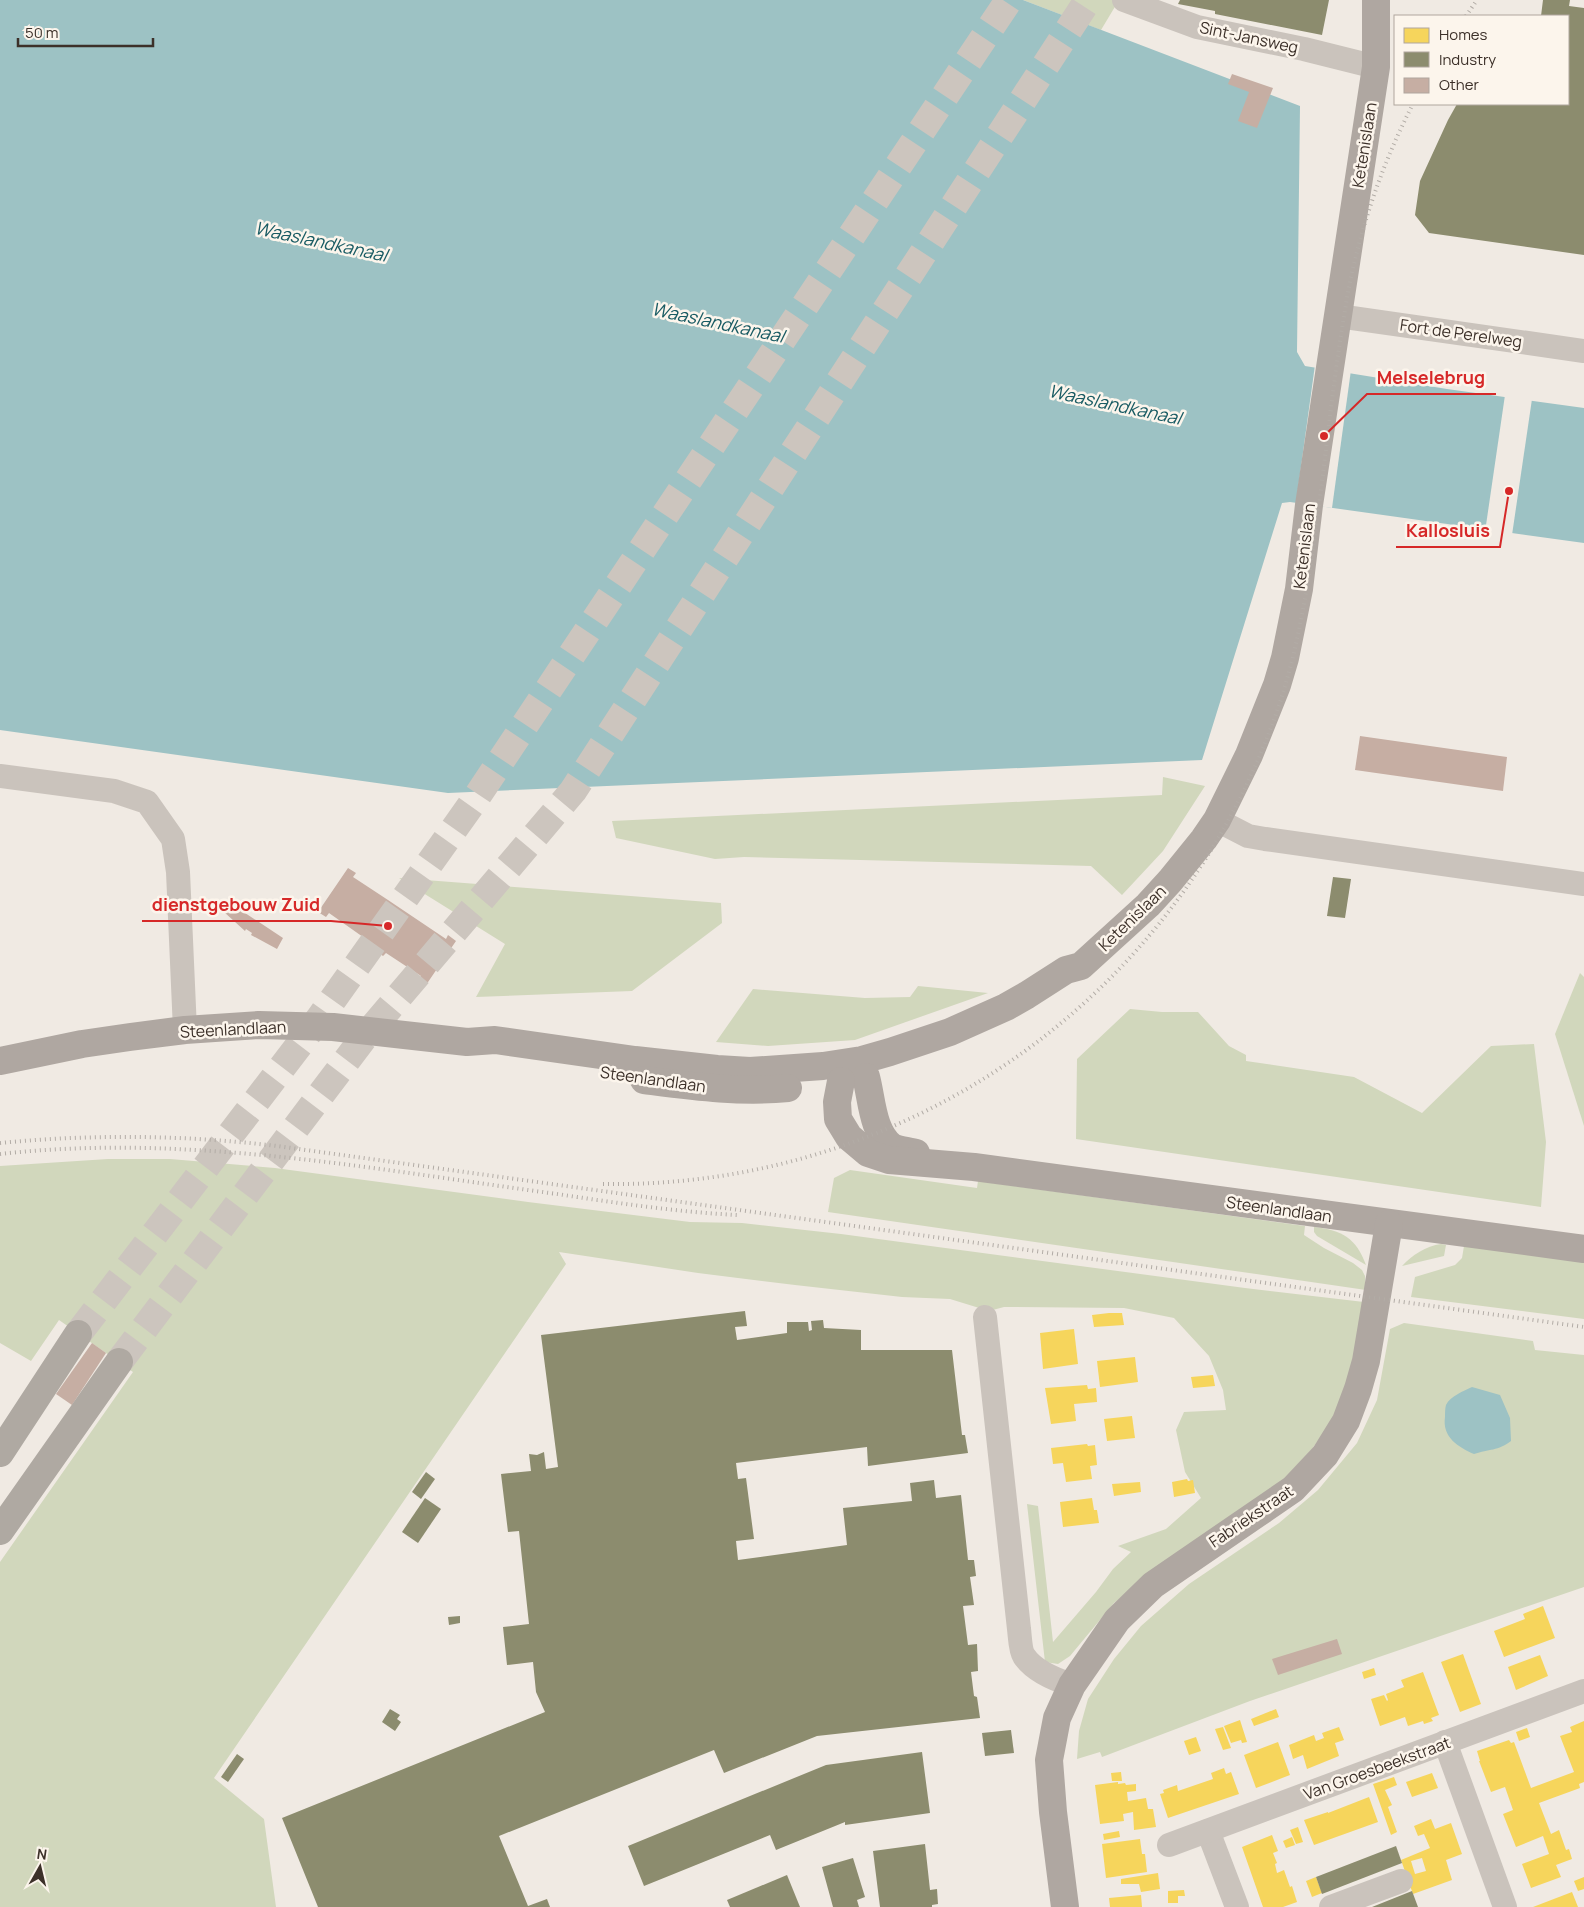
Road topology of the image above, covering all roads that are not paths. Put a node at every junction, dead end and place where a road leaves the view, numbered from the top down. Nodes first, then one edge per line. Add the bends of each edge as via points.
1 (1124, 0) edge
2 (1376, 0) edge
3 (1391, 0) edge
4 (1376, 64) junction
5 (1338, 316) junction
6 (1584, 351) edge
7 (0, 776) edge
8 (1217, 820) junction
9 (1584, 884) edge
10 (185, 1030) junction
11 (0, 1061) edge
12 (853, 1070) junction
13 (974, 1167) junction
14 (1389, 1224) junction
15 (1584, 1249) edge
16 (985, 1317) dead end
17 (78, 1334) tunnel mouth
18 (119, 1362) tunnel mouth
19 (0, 1454) edge
20 (0, 1531) edge
21 (1072, 1685) junction
22 (1584, 1691) edge
23 (1445, 1742) junction
24 (1208, 1831) junction
25 (1169, 1845) dead end
26 (1401, 1881) dead end
27 (1065, 1907) edge
28 (1237, 1907) edge
29 (1331, 1907) edge
30 (1505, 1907) edge

1 - 4 street, Sint-Jansweg via 1197,28
2 - 4 main road, Ketenislaan
3 - 4 main road, Ketenislaan
4 - 5 main road, Ketenislaan
5 - 6 street, Fort de Perelweg
5 - 8 main road, Ketenislaan via 1299,589 1285,658 1249,755
7 - 10 street via 114,791 147,802 173,838
8 - 9 street via 1248,836
8 - 12 main road, Ketenislaan via 1170,881 1081,966 1078,976 1039,1006 990,1034 928,1059 896,1070
10 - 11 main road, Steenlandlaan via 82,1044
10 - 12 main road, Steenlandlaan via 259,1025 333,1027 467,1042 495,1040 717,1069
12 - 13 main road, Steenlandlaan via 876,1124 894,1148
12 - 13 main road, Steenlandlaan via 838,1102 838,1120 849,1137 868,1153 889,1160
13 - 14 main road, Steenlandlaan
14 - 15 main road, Steenlandlaan
14 - 21 main road, Fabriekstraat via 1366,1362 1346,1421 1325,1455 1293,1489 1153,1584 1117,1620
16 - 21 street via 1024,1656 1037,1668
17 - 19 highway
18 - 20 highway
21 - 27 main road, Fabriekstraat via 1057,1718 1049,1760
22 - 23 street, Van Groesbeekstraat
23 - 24 street, Van Groesbeekstraat
23 - 30 street
24 - 25 street, Van Groesbeekstraat
24 - 28 street
26 - 29 street

